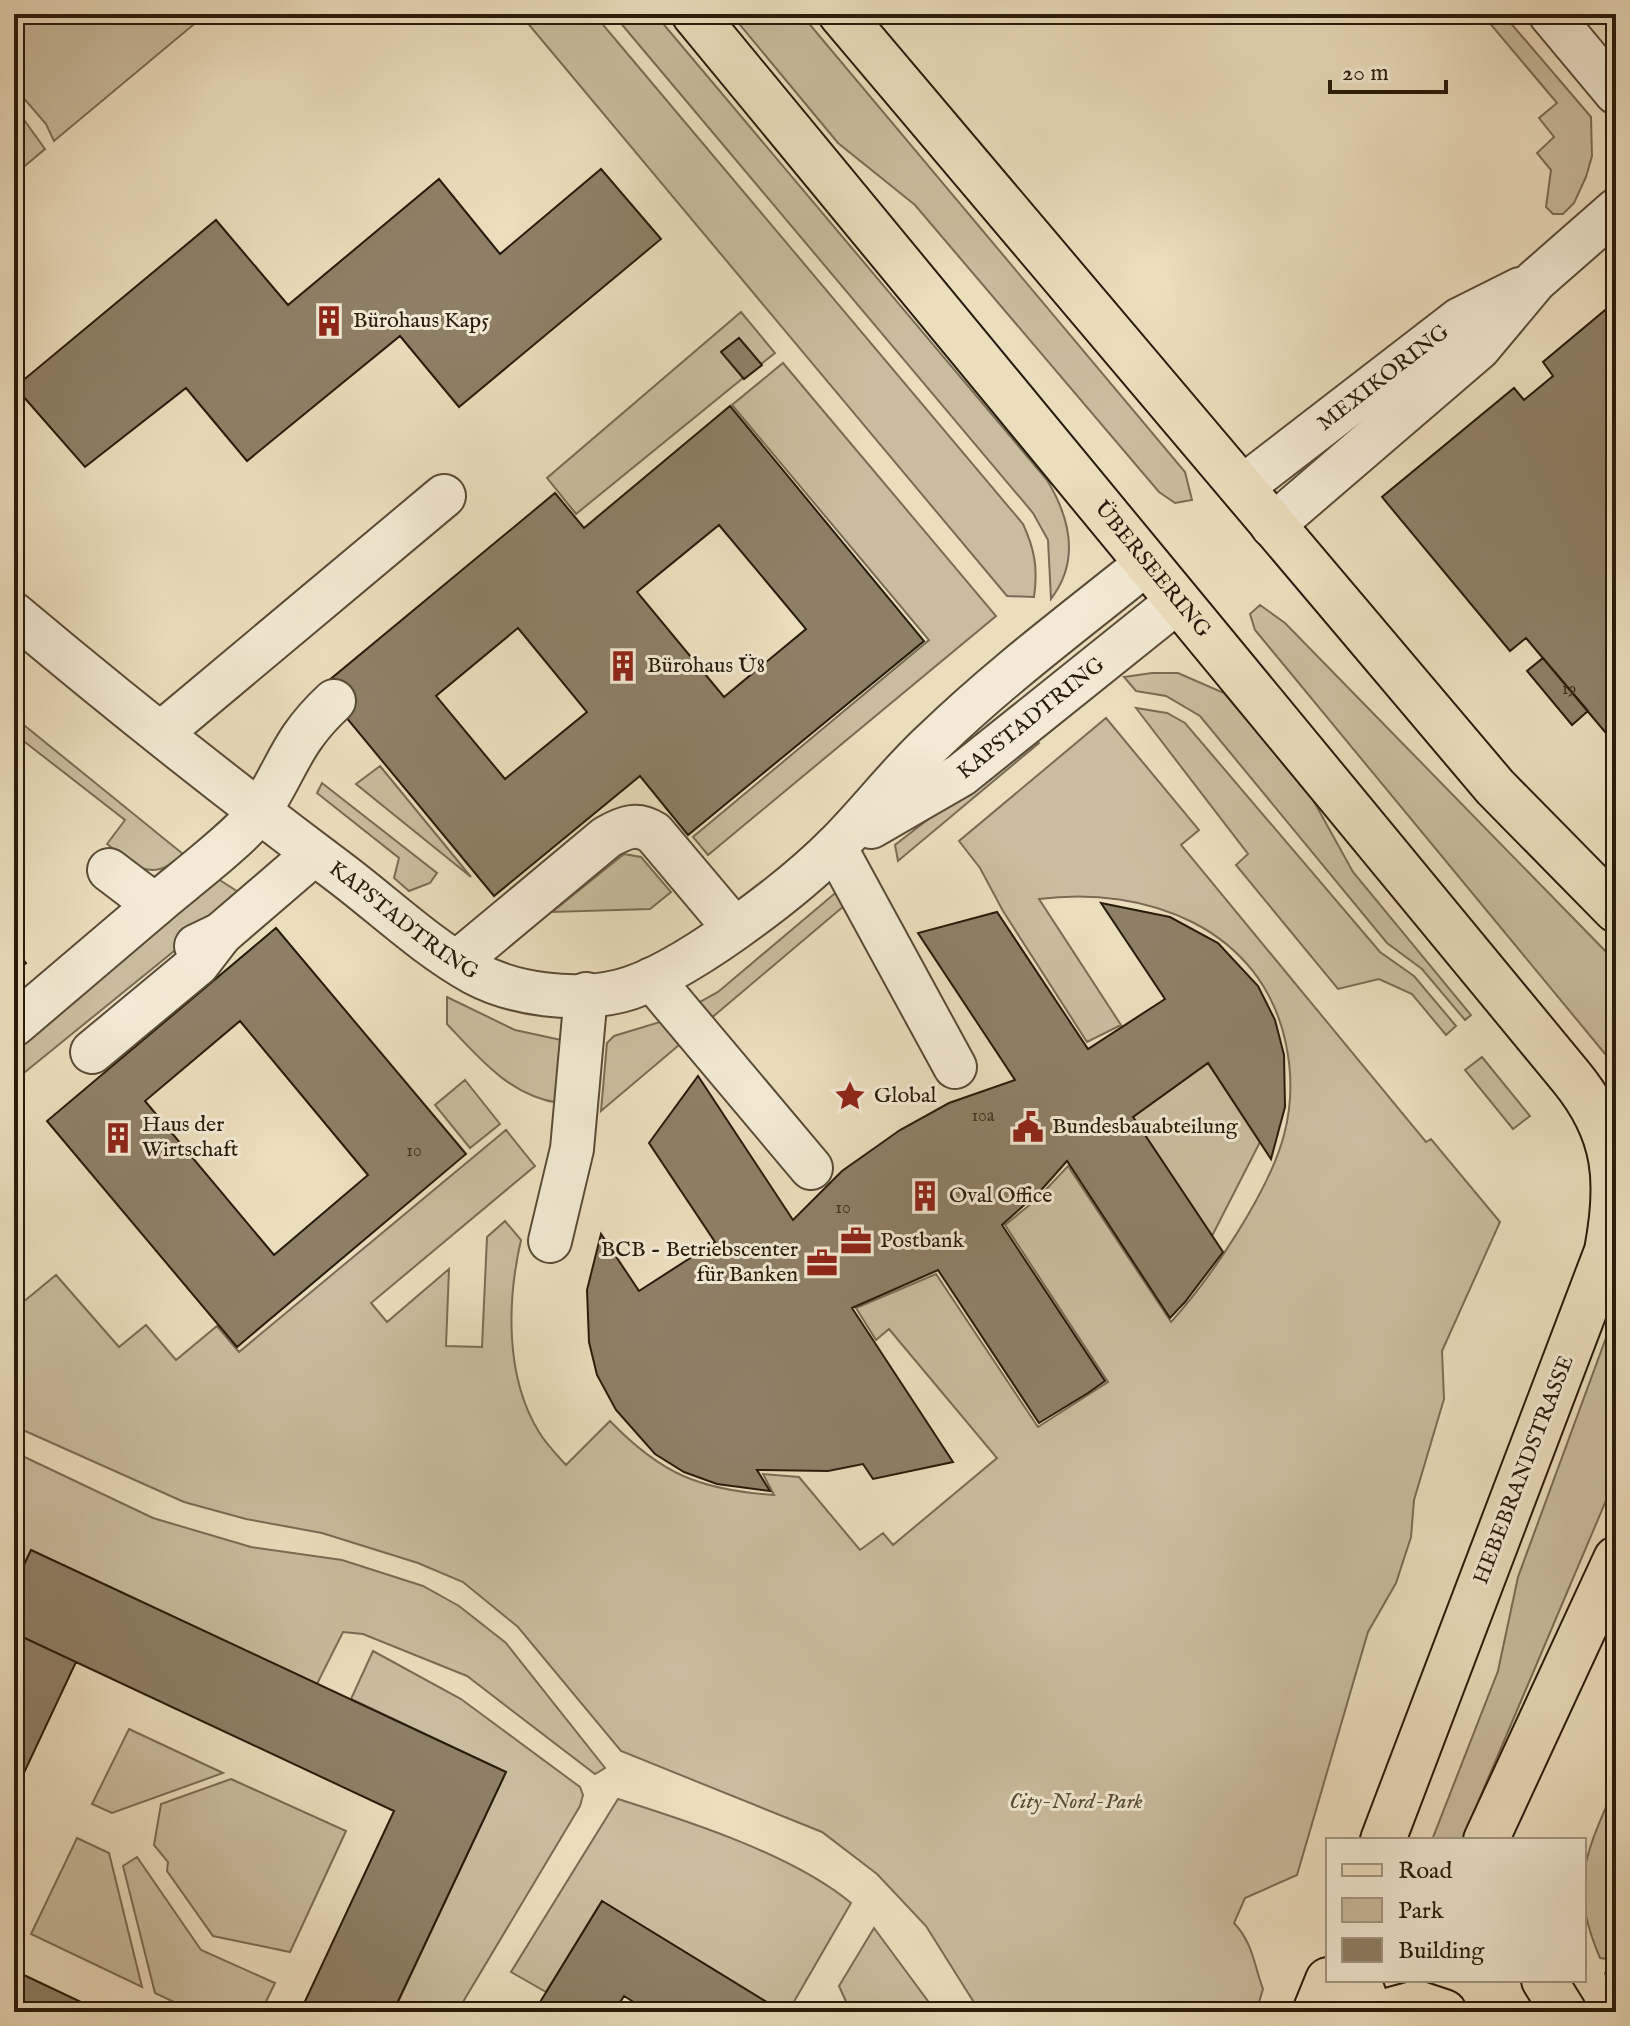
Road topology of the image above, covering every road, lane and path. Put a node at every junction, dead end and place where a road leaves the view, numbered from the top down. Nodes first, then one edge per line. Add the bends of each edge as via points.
1 (694, 14) edge
2 (841, 14) edge
3 (1550, 14) edge
4 (1616, 93) edge
5 (1614, 217) edge
6 (1525, 266) junction
7 (1241, 488) junction
8 (444, 496) dead end
9 (1272, 526) junction
10 (1147, 563) junction
11 (1178, 601) junction
12 (21, 631) edge
13 (334, 701) dead end
14 (161, 733) junction
15 (260, 812) junction
16 (835, 847) junction
17 (314, 854) junction
18 (109, 870) dead end
19 (155, 905) junction
20 (1616, 910) edge
21 (734, 928) junction
22 (457, 962) junction
23 (652, 979) junction
24 (586, 994) junction
25 (14, 1025) edge
26 (92, 1052) dead end
27 (955, 1067) dead end
28 (1601, 1107) edge
29 (811, 1168) dead end
30 (550, 1241) dead end
31 (1612, 1246) edge
32 (1616, 1559) edge
33 (1515, 1770) junction
34 (1384, 1838) edge
35 (1487, 1838) edge
36 (1515, 1838) edge
37 (1327, 1982) edge
38 (1359, 1982) edge
39 (1545, 1982) edge
40 (1315, 2012) edge
41 (1370, 2012) edge
42 (1564, 2012) edge

1 - 10 main road, ÜBERSEERING
2 - 7 main road
3 - 4 street
5 - 6 street, MEXIKORING
6 - 7 street, MEXIKORING
6 - 9 street, MEXIKORING via 1479,348
7 - 9 main road
8 - 14 street
9 - 20 main road via 1495,787
10 - 11 main road, ÜBERSEERING
10 - 16 street, KAPSTADTRING via 933,741
11 - 16 street, KAPSTADTRING via 961,775
11 - 28 main road, ÜBERSEERING
12 - 14 street, KAPSTADTRING
13 - 15 street via 289,752
14 - 15 street, KAPSTADTRING
15 - 17 street, KAPSTADTRING
15 - 19 street
16 - 21 street, KAPSTADTRING
16 - 27 street
17 - 22 street, KAPSTADTRING
17 - 26 street via 204,943 198,964
18 - 19 street
19 - 25 street
21 - 22 street via 654,833 631,826 607,837
21 - 23 street, KAPSTADTRING
22 - 24 street, KAPSTADTRING via 505,985 544,994
23 - 24 street, KAPSTADTRING via 619,991
23 - 29 street
24 - 30 street via 574,1135
28 - 31 main road, HEBEBRANDSTRASSE via 1616,1173
31 - 34 main road, HEBEBRANDSTRASSE
32 - 33 main road
33 - 35 main road
33 - 36 main road
37 - 40 main road
38 - 41 main road
39 - 42 main road

